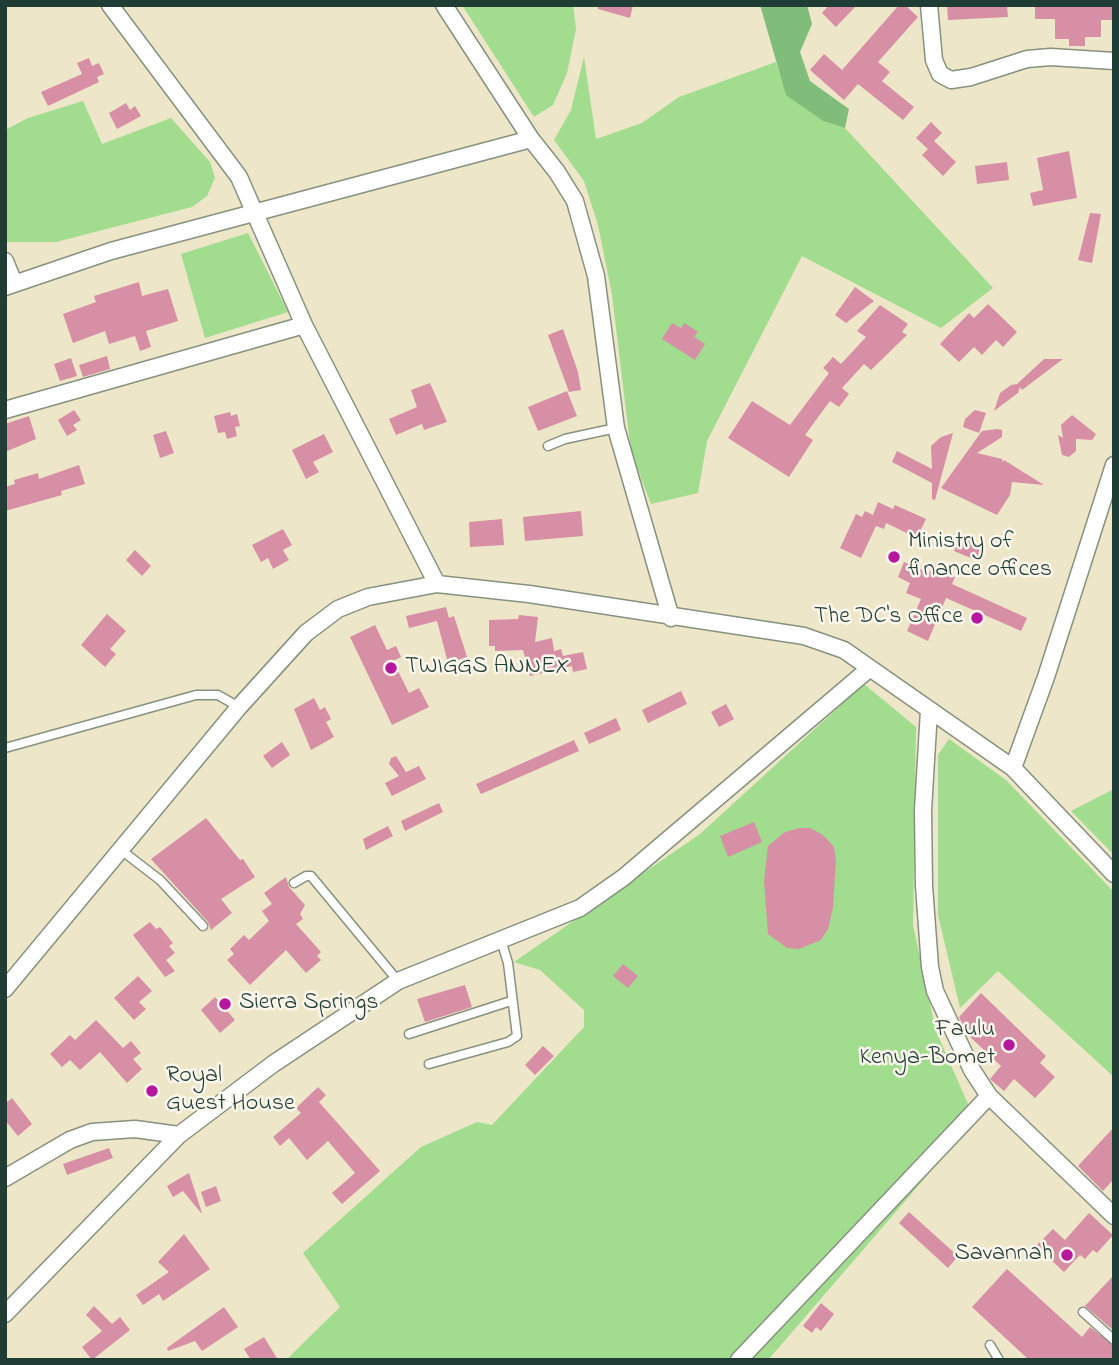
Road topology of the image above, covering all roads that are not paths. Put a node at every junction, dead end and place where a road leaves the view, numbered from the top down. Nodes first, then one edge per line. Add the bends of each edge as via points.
1 (110, 5) edge
2 (444, 5) edge
3 (929, 5) edge
4 (1114, 61) edge
5 (531, 139) junction
6 (256, 215) junction
7 (5, 261) edge
8 (10, 285) edge
9 (304, 325) junction
10 (5, 411) edge
11 (616, 428) junction
12 (548, 446) dead end
13 (1114, 465) edge
14 (437, 584) junction
15 (671, 618) junction
16 (870, 668) junction
17 (239, 707) junction
18 (929, 710) junction
19 (5, 748) edge
20 (1013, 768) junction
21 (121, 850) junction
22 (1114, 874) edge
23 (294, 883) dead end
24 (203, 926) dead end
25 (501, 940) junction
26 (398, 981) junction
27 (5, 989) edge
28 (511, 1001) junction
29 (409, 1034) dead end
30 (429, 1064) dead end
31 (989, 1096) junction
32 (179, 1135) junction
33 (5, 1178) edge
34 (1114, 1216) edge
35 (1083, 1312) dead end
36 (5, 1314) edge
37 (1114, 1340) edge
38 (990, 1345) dead end
39 (739, 1360) edge
40 (999, 1360) edge

1 - 6 street via 227,157
2 - 5 street
3 - 4 street via 934,60 940,74 951,80 1027,59
5 - 6 street
5 - 11 street via 575,201 587,235
6 - 8 street via 111,251
6 - 9 street
7 - 8 street
9 - 10 street
9 - 14 street
11 - 12 lane
11 - 15 street
13 - 20 street
14 - 15 street
14 - 17 street via 390,591 338,610 290,648
15 - 16 street via 813,639 844,650
16 - 18 street
16 - 25 street via 624,877 580,908
17 - 19 lane via 218,695 196,695
17 - 21 street
18 - 20 street
18 - 31 street via 923,810 930,967 947,1020
20 - 22 street
21 - 24 lane via 160,880
21 - 27 street
23 - 26 lane via 312,876
25 - 26 street
25 - 28 lane via 509,963
26 - 32 street
28 - 29 lane
28 - 30 lane via 517,1036
31 - 34 street
31 - 39 street
32 - 33 street via 135,1129 92,1132
32 - 36 street
35 - 37 lane
38 - 40 lane

